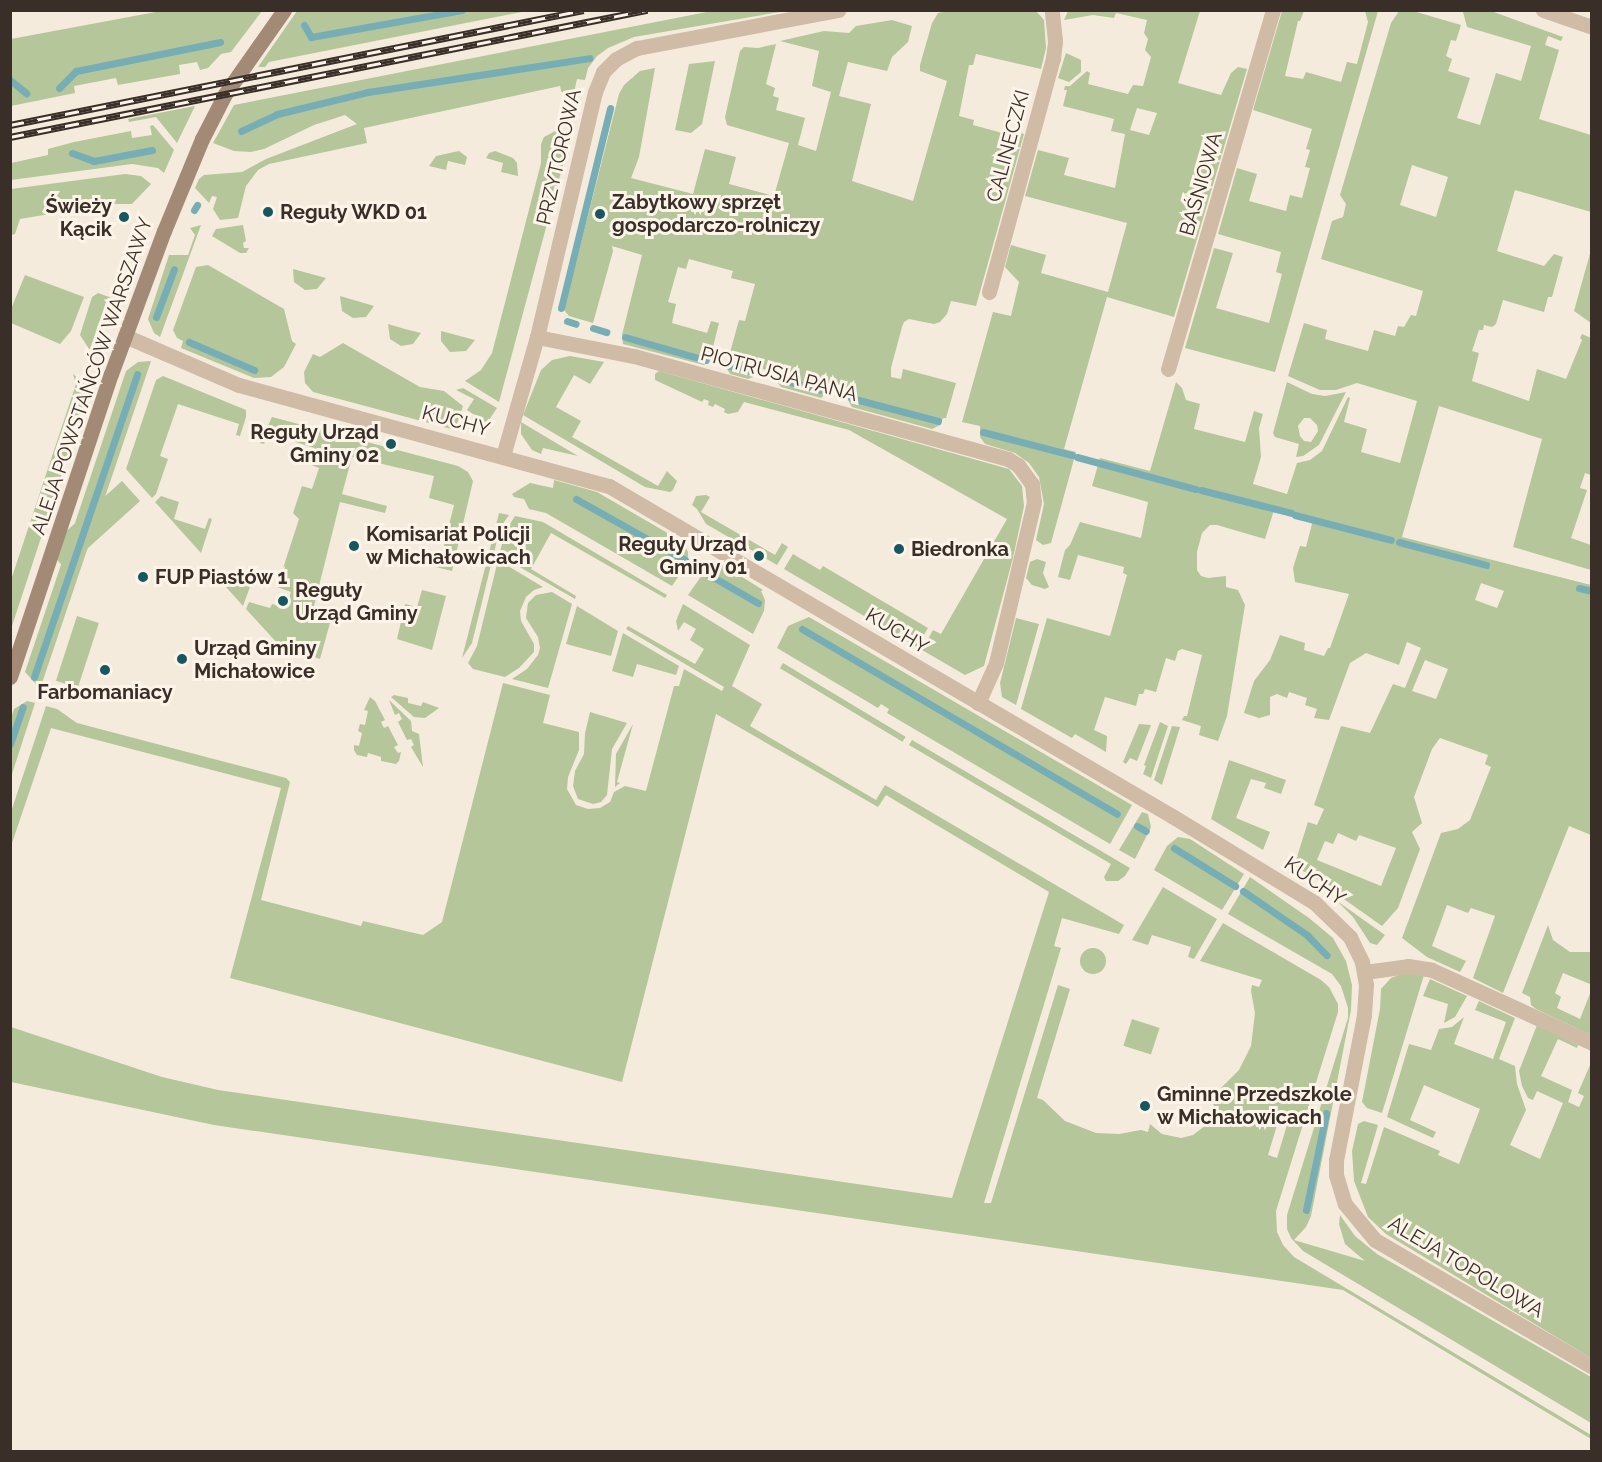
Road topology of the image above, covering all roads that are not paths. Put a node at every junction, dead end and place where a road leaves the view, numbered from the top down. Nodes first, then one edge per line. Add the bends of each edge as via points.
1 (284, 10) edge
2 (838, 10) edge
3 (1052, 10) edge
4 (1273, 10) edge
5 (1543, 10) edge
6 (1592, 27) edge
7 (989, 292) dead end
8 (125, 336) junction
9 (537, 337) junction
10 (1168, 369) dead end
11 (503, 456) junction
12 (10, 677) edge
13 (978, 703) junction
14 (1365, 972) junction
15 (1592, 1043) edge
16 (1592, 1367) edge

1 - 8 street, ALEJA POWSTAŃCÓW WARSZAWY via 225,94 202,139
2 - 9 street, PRZYTOROWA via 638,48 606,69 595,92
3 - 7 street, CALINECZKI via 1053,58
4 - 10 street, BAŚNIOWA
5 - 6 street
8 - 11 street, KUCHY via 239,385
8 - 12 street, ALEJA POWSTAŃCÓW WARSZAWY
9 - 11 street, PRZYTOROWA
9 - 13 street, PIOTRUSIA PANA via 634,356 1008,459 1029,476 1034,502 996,663
11 - 13 street, KUCHY via 609,486
13 - 14 street, KUCHY via 1305,897 1346,931
14 - 15 street via 1408,966 1432,970
14 - 16 street, ALEJA TOPOLOWA via 1364,1016 1336,1160 1345,1204 1375,1240

